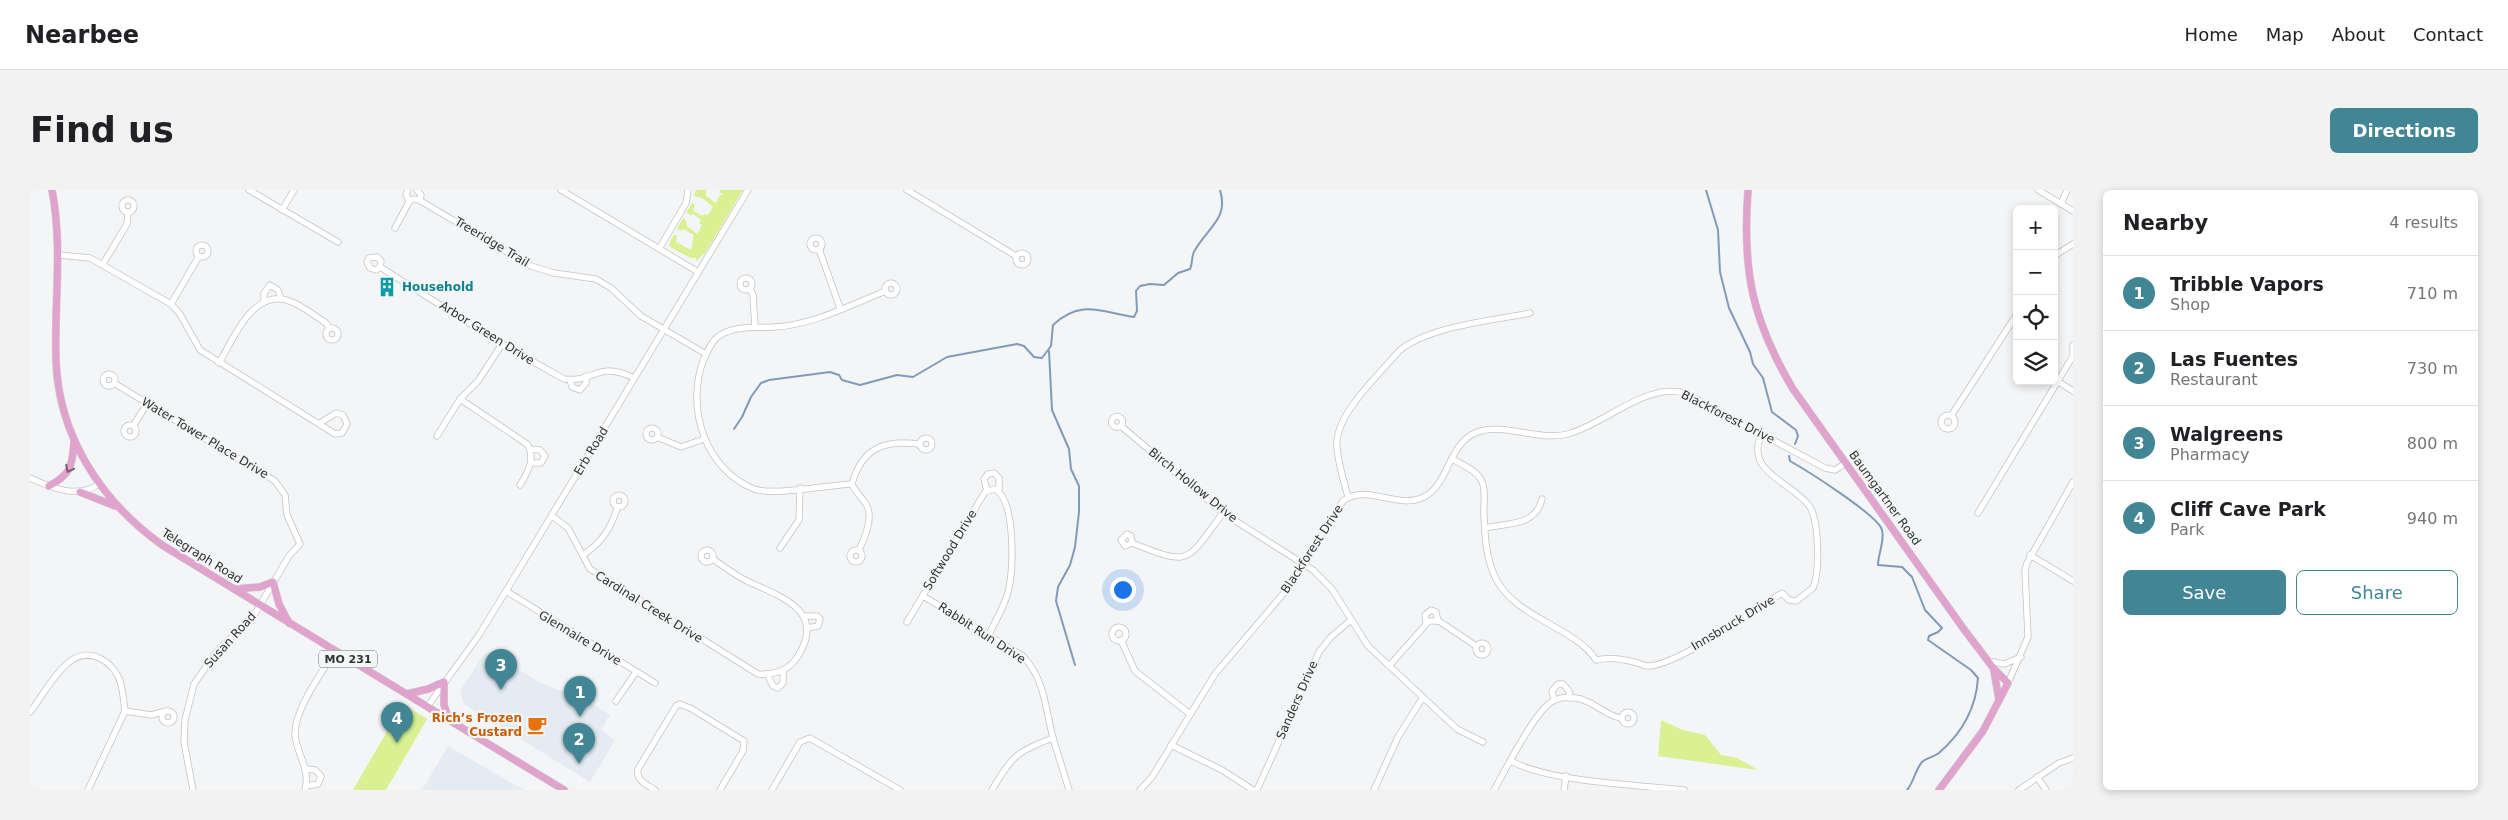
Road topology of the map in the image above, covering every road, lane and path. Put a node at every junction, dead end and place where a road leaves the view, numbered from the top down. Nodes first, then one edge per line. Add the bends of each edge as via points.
1 (52, 190) edge
2 (249, 190) edge
3 (294, 190) edge
4 (408, 190) edge
5 (417, 190) edge
6 (561, 190) edge
7 (688, 190) edge
8 (748, 190) edge
9 (907, 190) edge
10 (1748, 190) edge
11 (2038, 190) edge
12 (2067, 190) edge
13 (420, 201) junction
14 (409, 202) junction
15 (2061, 204) junction
16 (282, 210) junction
17 (2073, 211) edge
18 (128, 213) dead end
19 (395, 228) dead end
20 (338, 242) dead end
21 (2073, 244) edge
22 (659, 249) junction
23 (819, 249) dead end
24 (2058, 253) edge
25 (59, 255) junction
26 (199, 256) dead end
27 (1016, 256) dead end
28 (103, 264) junction
29 (380, 267) dead end
30 (698, 272) junction
31 (750, 289) dead end
32 (886, 291) dead end
33 (281, 299) junction
34 (264, 302) junction
35 (171, 304) junction
36 (840, 308) junction
37 (1530, 313) dead end
38 (2013, 320) edge
39 (755, 327) junction
40 (329, 328) dead end
41 (664, 329) junction
42 (502, 344) junction
43 (2073, 345) edge
44 (706, 354) junction
45 (2073, 354) edge
46 (219, 363) junction
47 (586, 376) junction
48 (634, 378) junction
49 (2058, 379) edge
50 (570, 380) junction
51 (2058, 382) edge
52 (114, 383) dead end
53 (2055, 385) edge
54 (2073, 391) edge
55 (460, 399) junction
56 (147, 404) junction
57 (1951, 416) dead end
58 (320, 423) junction
59 (133, 426) dead end
60 (1122, 426) dead end
61 (1762, 433) junction
62 (437, 436) dead end
63 (657, 437) dead end
64 (704, 439) junction
65 (74, 443) junction
66 (920, 444) dead end
67 (530, 449) junction
68 (1452, 459) junction
69 (531, 463) junction
70 (1846, 463) junction
71 (30, 478) edge
72 (2073, 482) edge
73 (99, 484) junction
74 (852, 484) junction
75 (520, 485) dead end
76 (50, 486) junction
77 (800, 488) junction
78 (987, 490) junction
79 (80, 492) junction
80 (999, 492) junction
81 (1348, 497) junction
82 (1542, 499) dead end
83 (117, 507) junction
84 (617, 508) dead end
85 (1223, 513) junction
86 (1978, 513) dead end
87 (552, 516) junction
88 (1485, 528) junction
89 (1132, 543) dead end
90 (780, 548) dead end
91 (859, 550) dead end
92 (583, 555) junction
93 (2030, 555) junction
94 (712, 560) dead end
95 (1304, 562) junction
96 (2073, 581) edge
97 (273, 582) junction
98 (233, 589) junction
99 (506, 591) junction
100 (923, 596) junction
101 (260, 605) junction
102 (804, 616) junction
103 (1352, 620) junction
104 (1438, 621) junction
105 (907, 622) dead end
106 (289, 623) junction
107 (1426, 624) junction
108 (807, 628) junction
109 (989, 634) junction
110 (1121, 640) dead end
111 (1476, 646) dead end
112 (335, 651) junction
113 (2021, 657) junction
114 (1989, 662) junction
115 (1389, 666) junction
116 (1994, 669) junction
117 (783, 670) junction
118 (636, 672) junction
119 (767, 674) junction
120 (444, 682) junction
121 (2008, 683) junction
122 (654, 684) dead end
123 (406, 694) junction
124 (1423, 697) junction
125 (1570, 698) junction
126 (1554, 700) junction
127 (1999, 700) junction
128 (616, 701) dead end
129 (427, 706) junction
130 (125, 711) junction
131 (166, 711) junction
132 (30, 712) edge
133 (151, 714) junction
134 (1190, 714) junction
135 (175, 718) junction
136 (1622, 718) dead end
137 (185, 720) junction
138 (449, 720) junction
139 (164, 721) junction
140 (1053, 738) junction
141 (1483, 742) dead end
142 (1171, 745) junction
143 (2073, 758) edge
144 (1511, 761) junction
145 (306, 769) junction
146 (1566, 776) junction
147 (2037, 777) junction
148 (305, 788) edge
149 (88, 790) edge
150 (193, 790) edge
151 (564, 790) edge
152 (655, 790) edge
153 (720, 790) edge
154 (772, 790) edge
155 (900, 790) edge
156 (992, 790) edge
157 (1069, 790) edge
158 (1140, 790) edge
159 (1253, 790) edge
160 (1257, 790) edge
161 (1374, 790) edge
162 (1494, 790) edge
163 (1564, 790) edge
164 (1684, 790) edge
165 (1939, 790) edge
166 (2019, 790) edge
167 (2046, 790) edge

1 - 25 main road, Telegraph Road / MO 231
2 - 16 street
3 - 16 street
4 - 14 street
5 - 13 street via 421,195
6 - 22 street
7 - 22 street via 686,203
8 - 30 street, Erb Road
9 - 27 street
10 - 70 main road, Baumgartner Road via 1747,265 1763,332 1793,389
11 - 15 street
12 - 15 street
13 - 14 street via 413,199
13 - 41 street, Treeridge Trail via 531,266 596,280 611,288 641,316
14 - 19 street
15 - 17 street
16 - 20 street
18 - 28 street via 127,224
21 - 24 street
22 - 30 street
23 - 36 street
25 - 28 street via 84,256
25 - 65 main road, Telegraph Road / MO 231 via 57,375
26 - 35 street
28 - 35 street
29 - 42 street, Arbor Green Drive
30 - 41 street, Erb Road
31 - 39 street
32 - 36 street
33 - 34 street
33 - 34 street via 278,290 270,285 264,293
33 - 40 street via 297,305
34 - 46 street via 242,324
35 - 46 street via 200,350
36 - 39 street via 792,326
37 - 81 street via 1427,334 1399,352 1340,425 1336,446
38 - 57 street
39 - 44 street via 718,336
41 - 44 street, Treeridge Trail
41 - 48 street, Erb Road
42 - 50 street, Arbor Green Drive
42 - 55 street via 478,381
43 - 45 street
44 - 64 street via 700,370 696,408
45 - 49 street
46 - 58 street
47 - 48 street, Arbor Green Drive via 613,370
47 - 50 street, Arbor Green Drive
47 - 50 street, Arbor Green Drive via 586,383 580,390 572,386
48 - 87 street, Erb Road
51 - 54 street
52 - 56 street, Water Tower Place Drive
53 - 86 street
55 - 62 street
55 - 67 street via 518,435
56 - 59 street
56 - 97 street, Water Tower Place Drive via 266,474 282,488 287,516 300,544
58 - 58 street via 334,434 342,433 347,424 344,415 336,413
60 - 85 street, Birch Hollow Drive
61 - 68 street, Blackforest Drive via 1687,394 1662,391 1566,435 1477,432 1465,440
61 - 70 street, Blackforest Drive via 1830,470
61 - 88 street, Innsbruck Drive via 1757,452 1761,464 1804,501 1813,513 1816,525 1813,588 1796,601 1789,600 1782,593 1697,646 1662,663 1647,666 1633,661 1596,660 1582,646 1518,604 1501,588 1491,568
63 - 64 street via 681,447
64 - 77 street via 728,472 753,488 773,492
65 - 73 main road, Telegraph Road / MO 231
65 -> 76 main road via 70,469
66 - 74 street via 899,442 878,447 864,461
67 - 69 street
67 - 69 street via 540,450 545,456 540,462
68 - 81 street, Blackforest Drive via 1436,487 1420,499 1362,494
68 - 88 street via 1474,471 1482,482
69 - 75 street
70 - 114 main road, Baumgartner Road
71 - 76 street
72 - 93 street
73 - 79 street
73 - 83 main road, Telegraph Road / MO 231
74 - 77 street
74 - 91 street via 867,505 869,516
76 - 79 street
77 - 90 street via 799,520
78 - 80 street
78 - 80 street, Softwood Drive via 984,479 994,473 999,478
78 - 100 street, Softwood Drive
79 - 83 main road
80 - 109 street via 1011,522 1009,589
81 - 95 street, Blackforest Drive via 1337,507
82 - 88 street via 1538,512 1530,519
83 - 98 main road, Telegraph Road / MO 231 via 162,545
84 - 92 street via 604,536
85 - 89 street via 1194,552 1180,558 1169,558
85 - 95 street, Birch Hollow Drive
87 - 92 street, Cardinal Creek Drive via 568,528
87 - 99 street, Erb Road
92 - 119 street, Cardinal Creek Drive via 590,569 613,586 758,674
93 - 96 street
93 - 113 street via 2025,571 2029,628
94 - 102 street, Cardinal Creek Drive via 788,599
95 - 103 street, Birch Hollow Drive via 1332,589
95 - 134 street, Blackforest Drive via 1283,594 1225,660
97 - 98 main road via 260,587
97 - 101 street, Water Tower Place Drive
97 - 106 main road
98 - 101 main road, Telegraph Road / MO 231
99 - 118 street, Glennaire Drive
99 - 120 street, Erb Road via 479,636
100 - 105 street, Softwood Drive
100 - 109 street, Rabbit Run Drive
101 - 106 main road, Telegraph Road / MO 231
101 - 137 street, Susan Road via 254,617 217,651 200,673
102 - 108 street
102 - 108 street, Cardinal Creek Drive via 820,619 818,626
103 - 115 street, Birch Hollow Drive via 1368,646
103 - 160 street, Sanders Drive via 1331,637 1320,652
104 - 107 street
104 - 107 street via 1436,612 1432,610 1425,615
104 - 111 street
106 - 112 main road, Telegraph Road / MO 231
107 - 115 street
108 - 117 street, Cardinal Creek Drive via 796,659
109 - 140 street, Rabbit Run Drive via 1023,656 1035,668
110 - 134 street via 1134,672
112 - 123 main road, Telegraph Road / MO 231
112 - 145 street via 297,722 295,735
113 - 114 street via 2004,664
113 - 121 street
114 - 116 main road, Baumgartner Road
115 - 124 street, Birch Hollow Drive
116 - 121 main road, Baumgartner Road
116 - 127 main road
117 - 119 street
117 - 119 street, Cardinal Creek Drive via 783,683 778,688 773,686
118 - 122 street, Glennaire Drive
118 - 128 street
120 - 123 main road
120 - 129 street, Erb Road
120 - 138 main road via 443,695
121 - 127 main road
123 - 129 main road, Telegraph Road / MO 231
124 - 141 street, Birch Hollow Drive via 1458,729
124 - 161 street via 1398,737
125 - 126 street
125 - 126 street via 1563,684 1558,684 1552,691
125 - 136 street via 1583,700 1614,718
126 - 144 street via 1539,714
127 - 165 main road via 1979,737
129 - 138 main road, Telegraph Road / MO 231
130 - 132 street via 122,686 114,670 104,660 90,654 80,655 67,663
130 - 133 street
130 - 149 street
131 - 133 street
131 - 135 street via 173,712
131 - 139 street via 162,716
133 - 139 street
134 - 142 street, Blackforest Drive
135 - 137 street
135 - 139 street via 170,723
137 - 150 street, Susan Road via 184,751
138 - 151 main road, Telegraph Road / MO 231
140 - 156 street via 1025,748 1006,766
140 - 157 street, Rabbit Run Drive
142 - 158 street, Blackforest Drive via 1152,777
142 - 159 street via 1222,770
143 - 147 street via 2060,762
144 - 146 street
144 - 162 street
145 - 148 street
145 - 148 street via 315,770 321,776 318,784
146 - 163 street
146 - 164 street
147 - 166 street
147 - 167 street
152 - 153 street via 640,780 638,769 680,704 744,741 743,751
154 - 155 street via 800,742 810,738

